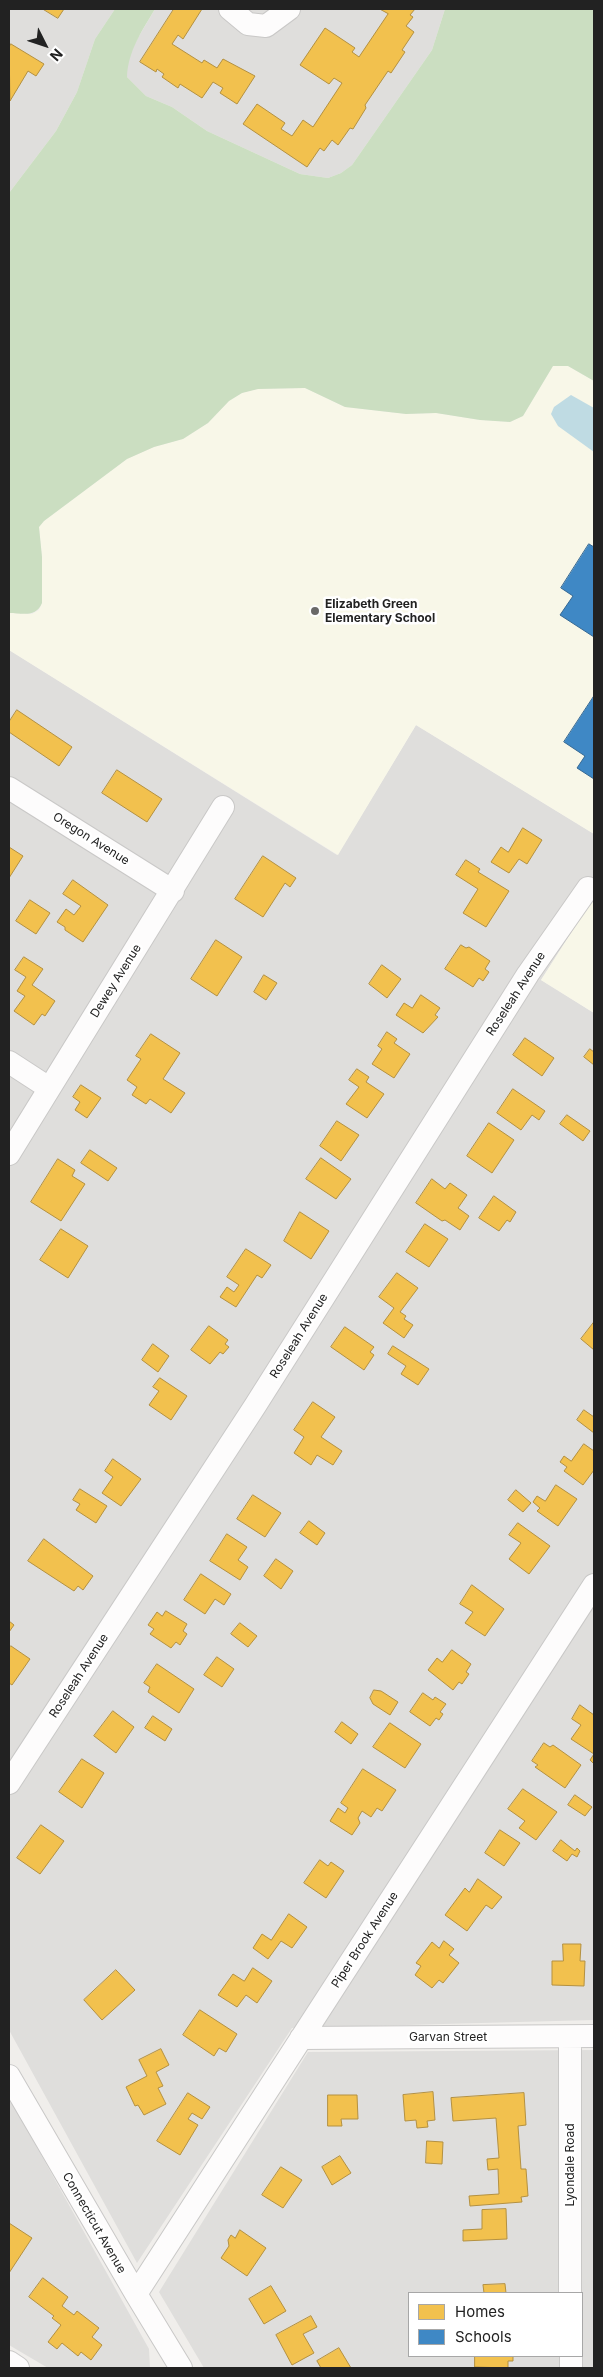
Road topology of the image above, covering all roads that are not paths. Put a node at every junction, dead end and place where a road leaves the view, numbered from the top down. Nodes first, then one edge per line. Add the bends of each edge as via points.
1 (230, 9) edge
2 (289, 9) edge
3 (9, 788) edge
4 (223, 808) dead end
5 (588, 888) dead end
6 (173, 891) junction
7 (9, 1062) edge
8 (49, 1088) junction
9 (9, 1154) edge
10 (594, 1586) edge
11 (9, 1783) edge
12 (570, 2036) junction
13 (594, 2036) edge
14 (301, 2038) junction
15 (9, 2076) edge
16 (570, 2292) edge
17 (136, 2294) junction
18 (9, 2362) edge
19 (18, 2368) edge
20 (181, 2368) edge

1 - 2 street via 248,24 266,26
3 - 6 street, Oregon Avenue
4 - 6 street, Dewey Avenue
5 - 11 street, Roseleah Avenue via 528,974 250,1414
6 - 8 street, Dewey Avenue
7 - 8 street
8 - 9 street, Dewey Avenue
10 - 14 street, Piper Brook Avenue
12 - 13 street, Garvan Street
12 - 14 street, Garvan Street
12 - 16 street, Lyondale Road
14 - 17 street, Piper Brook Avenue
15 - 17 street, Connecticut Avenue
17 - 20 street, Connecticut Avenue
18 - 19 street

